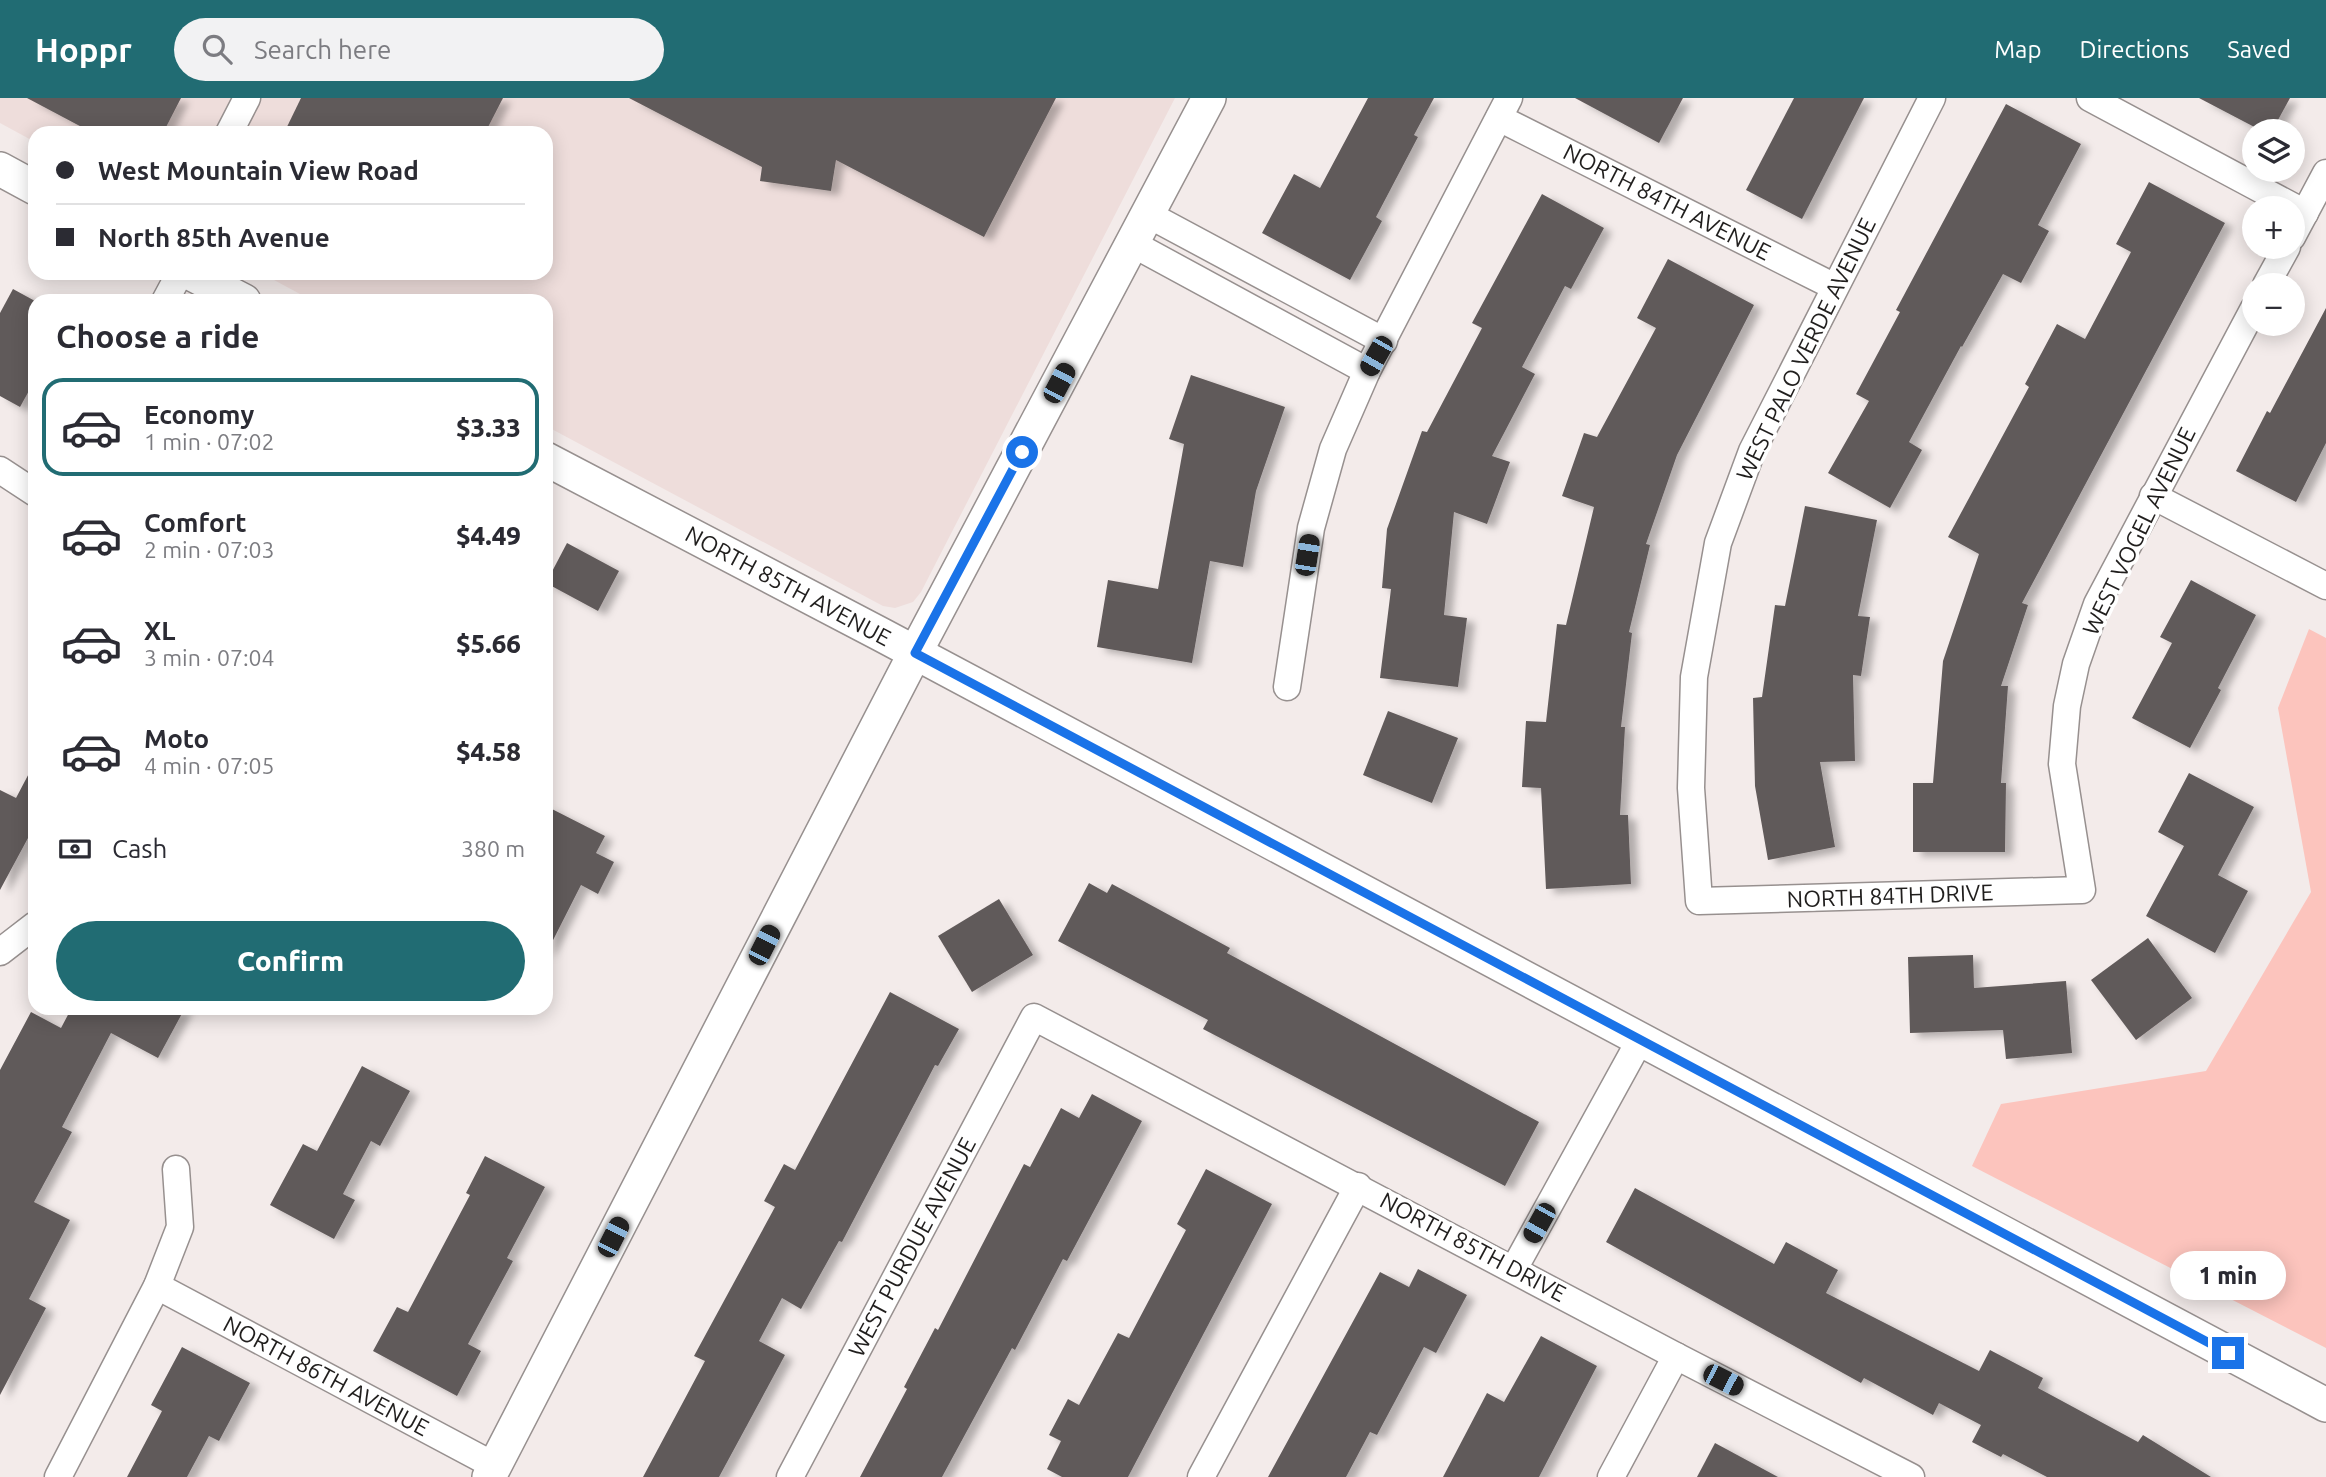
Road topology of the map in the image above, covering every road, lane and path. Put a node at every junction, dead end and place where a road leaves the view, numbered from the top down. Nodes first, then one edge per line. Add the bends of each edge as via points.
1 (247, 98) edge
2 (1209, 98) edge
3 (1932, 98) edge
4 (2090, 98) edge
5 (1504, 108) edge
6 (233, 126) edge
7 (0, 169) edge
8 (2326, 173) edge
9 (28, 184) edge
10 (2273, 196) edge
11 (2305, 213) edge
12 (1149, 215) junction
13 (1133, 244) junction
14 (204, 280) edge
15 (1835, 286) junction
16 (230, 294) edge
17 (2242, 330) edge
18 (1384, 341) junction
19 (1367, 371) junction
20 (553, 463) edge
21 (0, 470) edge
22 (28, 488) edge
23 (2153, 496) junction
24 (2326, 586) edge
25 (915, 653) junction
26 (1287, 687) dead end
27 (2082, 890) joint
28 (1699, 901) joint
29 (28, 930) edge
30 (0, 952) edge
31 (1034, 1017) joint
32 (1640, 1040) junction
33 (176, 1169) dead end
34 (1358, 1186) junction
35 (1514, 1269) junction
36 (157, 1286) junction
37 (1676, 1356) junction
38 (2326, 1405) edge
39 (492, 1472) edge
40 (58, 1477) edge
41 (790, 1477) edge
42 (1201, 1477) edge
43 (1611, 1477) edge
44 (1911, 1477) edge

1 - 6 street
2 - 12 street
3 - 15 street, WEST PALO VERDE AVENUE
4 - 10 street
5 - 15 street, NORTH 84TH AVENUE
5 - 18 street
7 - 9 street
8 - 11 street
12 - 13 street
12 - 18 street
13 - 19 street
13 - 25 street
14 - 16 street
15 - 28 street, WEST PALO VERDE AVENUE via 1752,452 1718,543 1694,677 1690,788
17 - 23 street, WEST VOGEL AVENUE
18 - 19 street
19 - 26 street via 1333,449 1311,528
20 - 25 street, NORTH 85TH AVENUE
21 - 22 street
23 - 24 street
23 - 27 street, WEST VOGEL AVENUE via 2097,604 2067,706 2062,764
25 - 32 street, NORTH 85TH AVENUE
25 - 39 street
27 - 28 street, NORTH 84TH DRIVE
29 - 30 street
31 - 34 street, NORTH 85TH DRIVE
31 - 41 street, WEST PURDUE AVENUE
32 - 35 street
32 - 38 street, NORTH 85TH AVENUE
33 - 36 street via 180,1227
34 - 35 street, NORTH 85TH DRIVE
34 - 42 street
35 - 37 street, NORTH 85TH DRIVE
36 - 39 street, NORTH 86TH AVENUE
36 - 40 street
37 - 43 street
37 - 44 street, NORTH 85TH DRIVE

